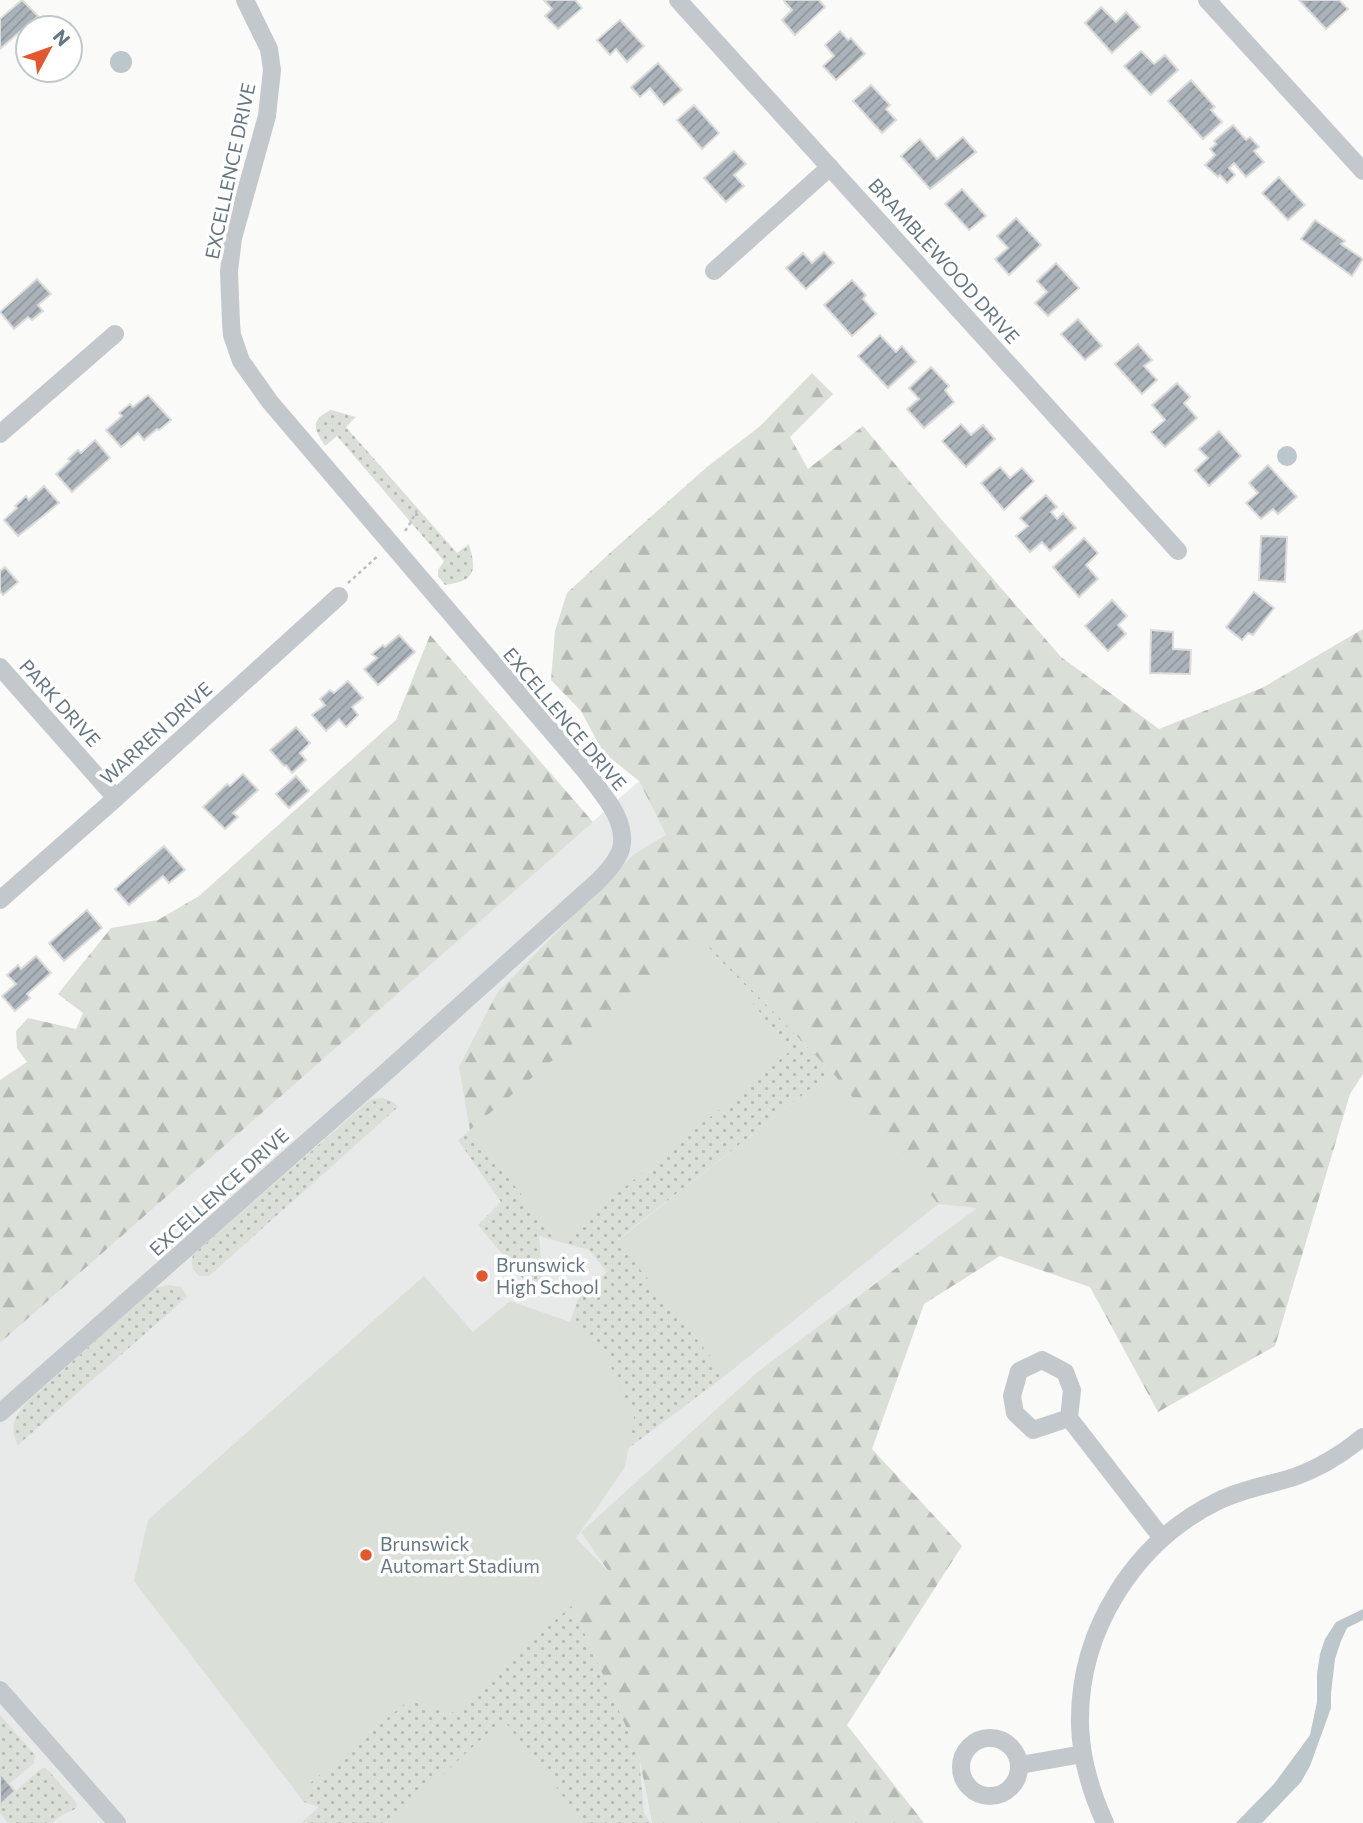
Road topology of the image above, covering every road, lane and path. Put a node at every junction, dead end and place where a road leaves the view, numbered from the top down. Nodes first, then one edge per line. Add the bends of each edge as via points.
1 (245, 0) edge
2 (678, 0) edge
3 (1207, 0) edge
4 (830, 167) junction
5 (1363, 170) edge
6 (714, 271) dead end
7 (114, 334) dead end
8 (0, 434) edge
9 (1178, 551) dead end
10 (339, 596) dead end
11 (0, 667) edge
12 (116, 798) junction
13 (0, 900) edge
14 (0, 1413) edge
15 (1069, 1419) dead end
16 (1363, 1437) edge
17 (1162, 1538) junction
18 (0, 1690) edge
19 (1083, 1754) junction
20 (1020, 1765) dead end
21 (117, 1823) edge
22 (1105, 1823) edge

1 - 14 street, EXCELLENCE DRIVE via 269,49 272,70 267,116 236,222 229,271 230,323 241,361 278,412 587,773 618,818 620,850 598,881
2 - 4 street, BRAMBLEWOOD DRIVE
3 - 5 street
4 - 6 street
4 - 9 street, BRAMBLEWOOD DRIVE
7 - 8 street
10 - 12 street, WARREN DRIVE
11 - 12 street, PARK DRIVE
12 - 13 street, WARREN DRIVE
15 - 17 street
16 - 17 street via 1322,1465 1218,1501
17 - 19 street via 1113,1598 1097,1631 1082,1693
18 - 21 street
19 - 20 street
19 - 22 street

